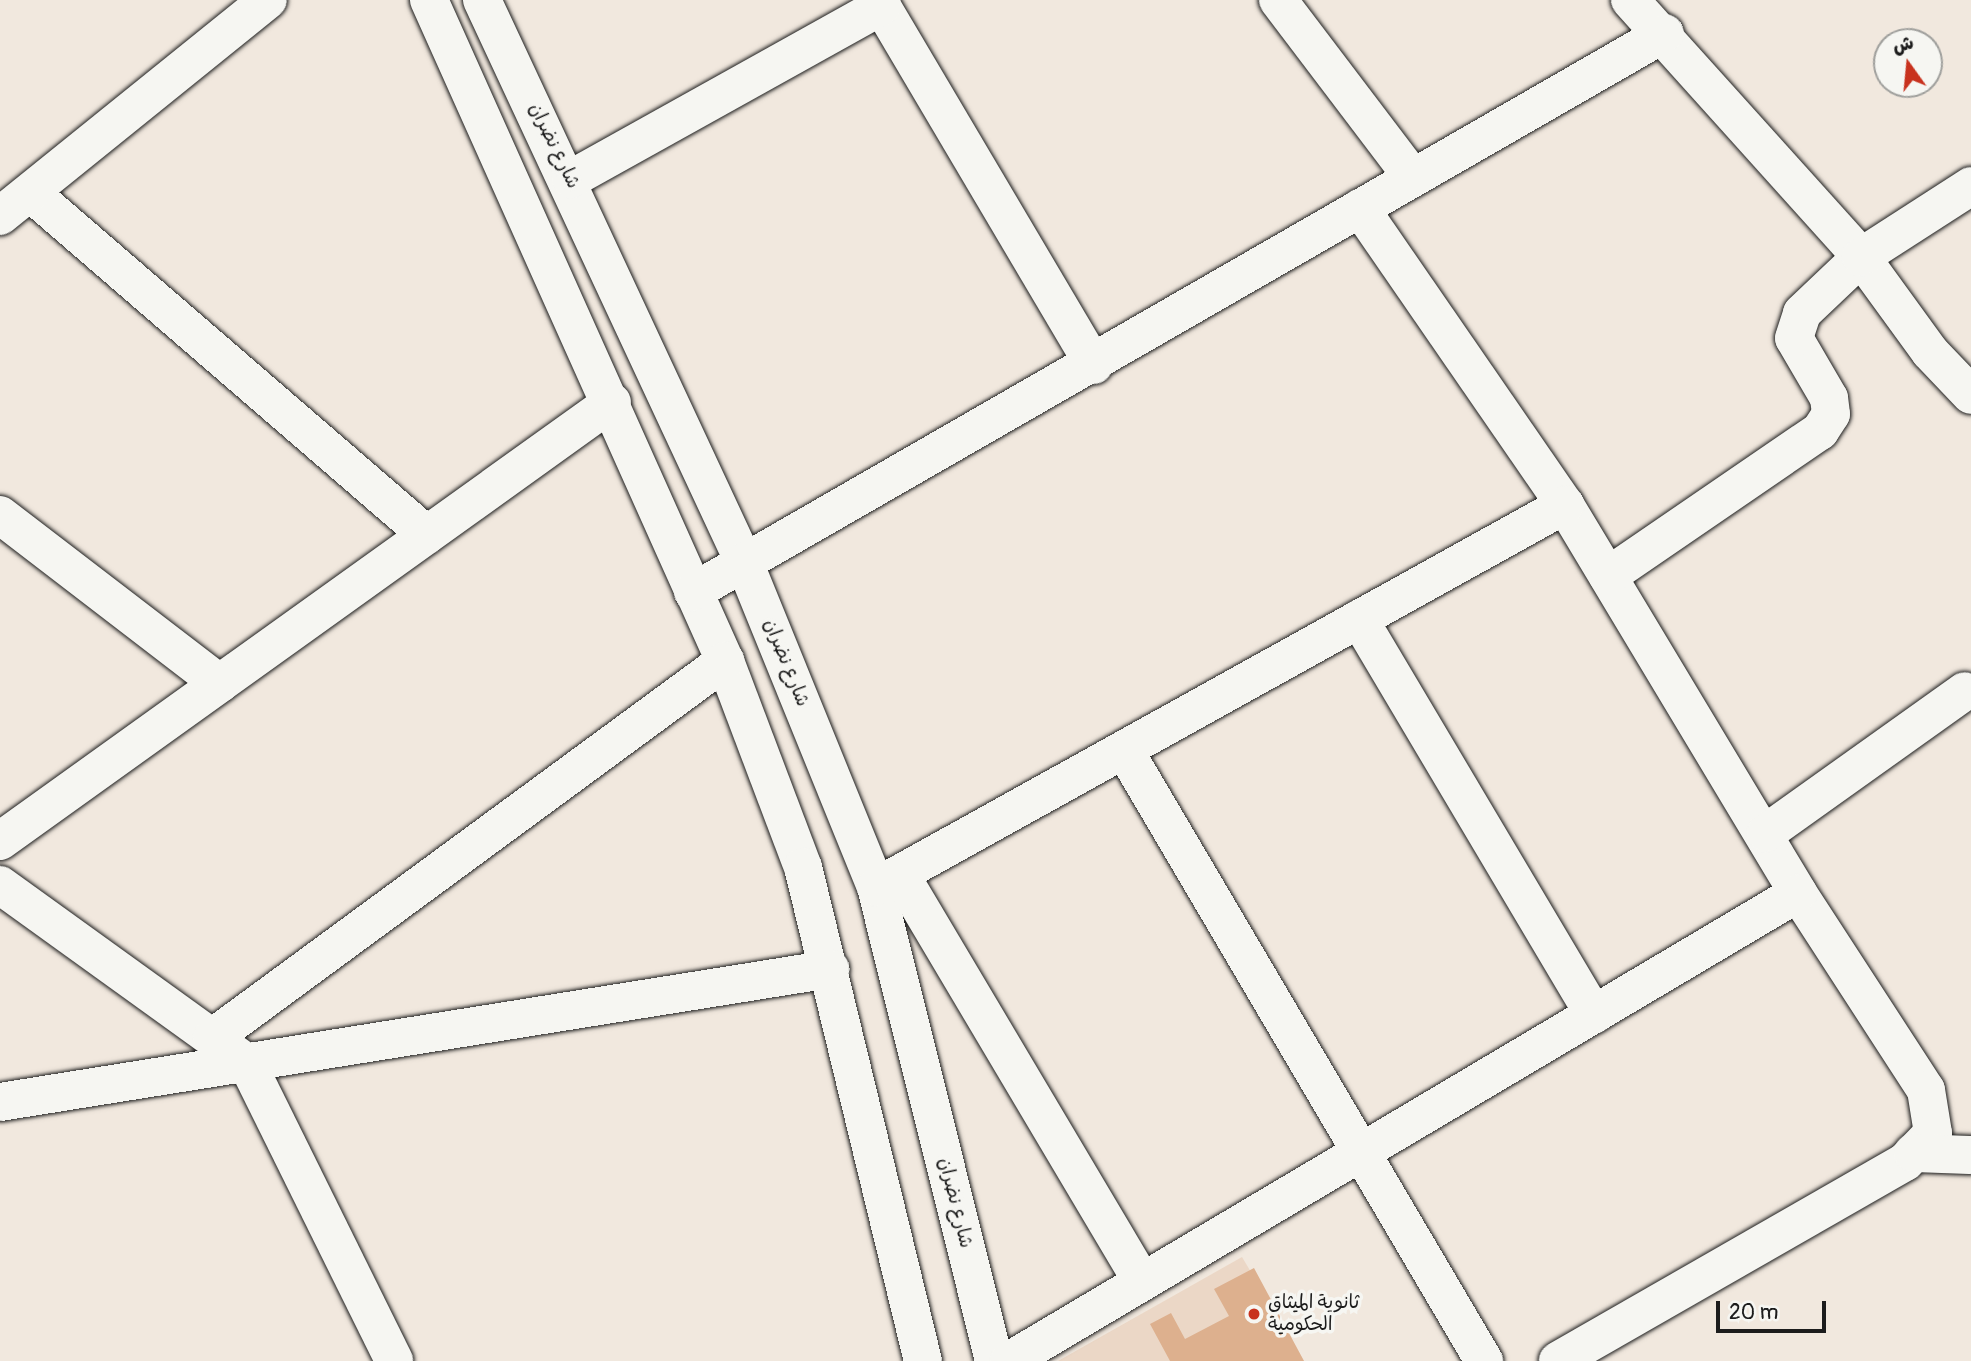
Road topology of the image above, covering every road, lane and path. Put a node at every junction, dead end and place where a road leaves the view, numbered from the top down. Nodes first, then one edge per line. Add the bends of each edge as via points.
1 (268, 0) edge
2 (429, 0) edge
3 (1278, 0) edge
4 (1630, 0) edge
5 (880, 3) edge
6 (494, 4) edge
7 (1665, 33) junction
8 (1413, 178) junction
9 (571, 179) junction
10 (1971, 186) edge
11 (31, 193) junction
12 (1360, 208) junction
13 (0, 216) edge
14 (1861, 257) junction
15 (1094, 365) junction
16 (1971, 395) edge
17 (612, 402) junction
18 (1565, 505) junction
19 (0, 515) edge
20 (427, 535) junction
21 (744, 562) junction
22 (1608, 576) junction
23 (693, 592) junction
24 (1359, 619) junction
25 (725, 661) junction
26 (220, 684) junction
27 (1965, 691) dead end
28 (1126, 753) junction
29 (1766, 833) junction
30 (0, 841) edge
31 (888, 880) junction
32 (0, 885) edge
33 (1798, 893) junction
34 (830, 969) junction
35 (1594, 1014) junction
36 (212, 1038) junction
37 (247, 1063) junction
38 (0, 1102) edge
39 (1361, 1152) junction
40 (1913, 1153) junction
41 (1971, 1155) edge
42 (1142, 1282) junction
43 (394, 1361) edge
44 (923, 1361) edge
45 (995, 1361) edge
46 (1009, 1361) edge
47 (1484, 1361) edge
48 (1558, 1361) edge

1 - 11 street
2 - 17 street
3 - 8 street
4 - 7 street
5 - 9 street
5 - 15 street
6 - 9 street, شارع نضران
7 - 8 street
7 - 14 street
8 - 12 street
9 - 21 street, شارع نضران
10 - 14 street
11 - 13 street
11 - 20 street
12 - 15 street
12 - 18 street
14 - 16 street via 1930,352
14 - 22 street via 1802,313 1794,338 1829,398 1831,414 1820,431
15 - 21 street
17 - 20 street
17 - 23 street
18 - 22 street
18 - 24 street
19 - 26 street
20 - 26 street
21 - 23 street
21 - 31 street, شارع نضران
22 - 29 street
23 - 25 street
24 - 28 street
24 - 35 street
25 - 34 street via 803,867
25 - 36 street
26 - 30 street
27 - 29 street
28 - 31 street
28 - 39 street
29 - 33 street
31 - 42 street
31 - 45 street, شارع نضران
32 - 36 street
33 - 35 street
33 - 40 street via 1926,1090 1933,1133
34 - 37 street
34 - 44 street
35 - 39 street
36 - 37 street
37 - 38 street
37 - 43 street
39 - 42 street
39 - 47 street
40 - 41 street
40 - 48 street
42 - 46 street

